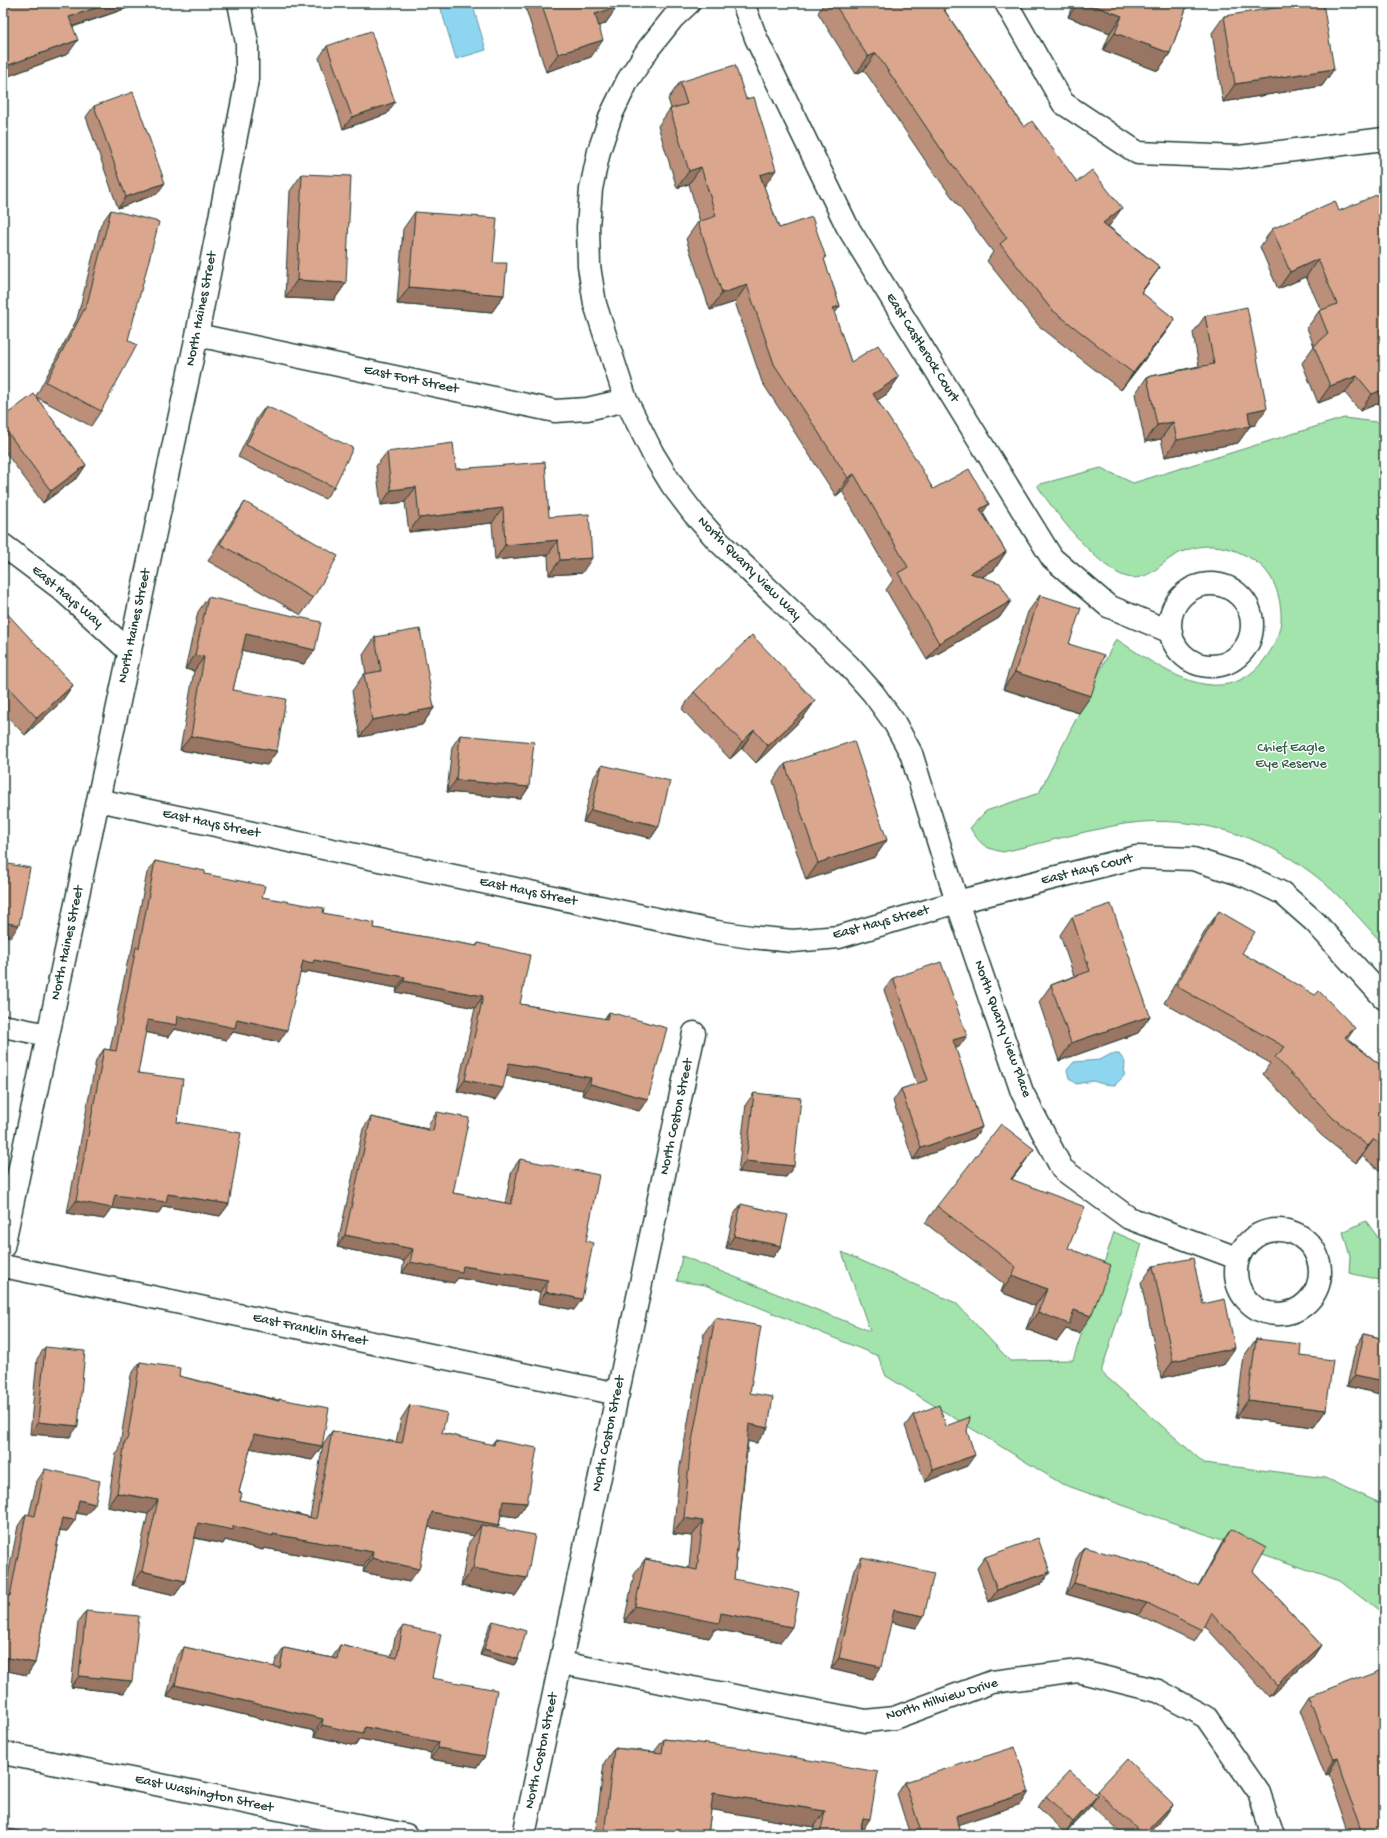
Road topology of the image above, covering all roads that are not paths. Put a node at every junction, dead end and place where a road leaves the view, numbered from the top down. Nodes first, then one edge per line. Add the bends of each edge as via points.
1 (239, 3) edge
2 (689, 3) edge
3 (744, 3) edge
4 (1006, 3) edge
5 (1384, 139) edge
6 (197, 335) junction
7 (626, 400) junction
8 (3, 545) edge
9 (1171, 632) dead end
10 (130, 652) junction
11 (98, 800) junction
12 (957, 902) junction
13 (1384, 998) edge
14 (3, 1026) edge
15 (694, 1033) dead end
16 (48, 1035) junction
17 (3, 1247) edge
18 (1237, 1258) dead end
19 (3, 1266) edge
20 (618, 1394) junction
21 (561, 1663) junction
22 (3, 1753) edge
23 (406, 1835) edge
24 (524, 1835) edge
25 (1273, 1835) edge

1 - 6 street, North Haines Street via 247,43 247,80
2 - 7 street, North Quarry View Way via 649,48 628,80 606,130 590,189 589,266 595,304
3 - 9 street, East Castlerock Court via 756,38 847,226 1052,558 1108,606
4 - 5 street via 1062,103 1138,153 1239,158
6 - 7 street, East Fort Street via 555,411 587,409
6 - 10 street, North Haines Street
7 - 12 street, North Quarry View Way via 653,454 694,514 717,540 849,666 894,722 910,753
8 - 10 street, East Hays Way via 60,588
10 - 11 street, North Haines Street
11 - 12 street, East Hays Street via 751,937 793,941 839,937
11 - 16 street, North Haines Street
12 - 13 street, East Hays Court via 1137,857 1193,859 1246,876 1282,893 1315,922
12 - 18 street, North Quarry View Place via 1022,1092 1062,1169 1129,1218
14 - 16 street
15 - 20 street, North Coston Street
16 - 17 street, North Haines Street
19 - 20 street, East Franklin Street
20 - 21 street, North Coston Street
21 - 24 street, North Coston Street
21 - 25 street, North Hillview Drive via 866,1721 894,1718 992,1682 1078,1671 1158,1691 1206,1717 1259,1793
22 - 23 street, East Washington Street

